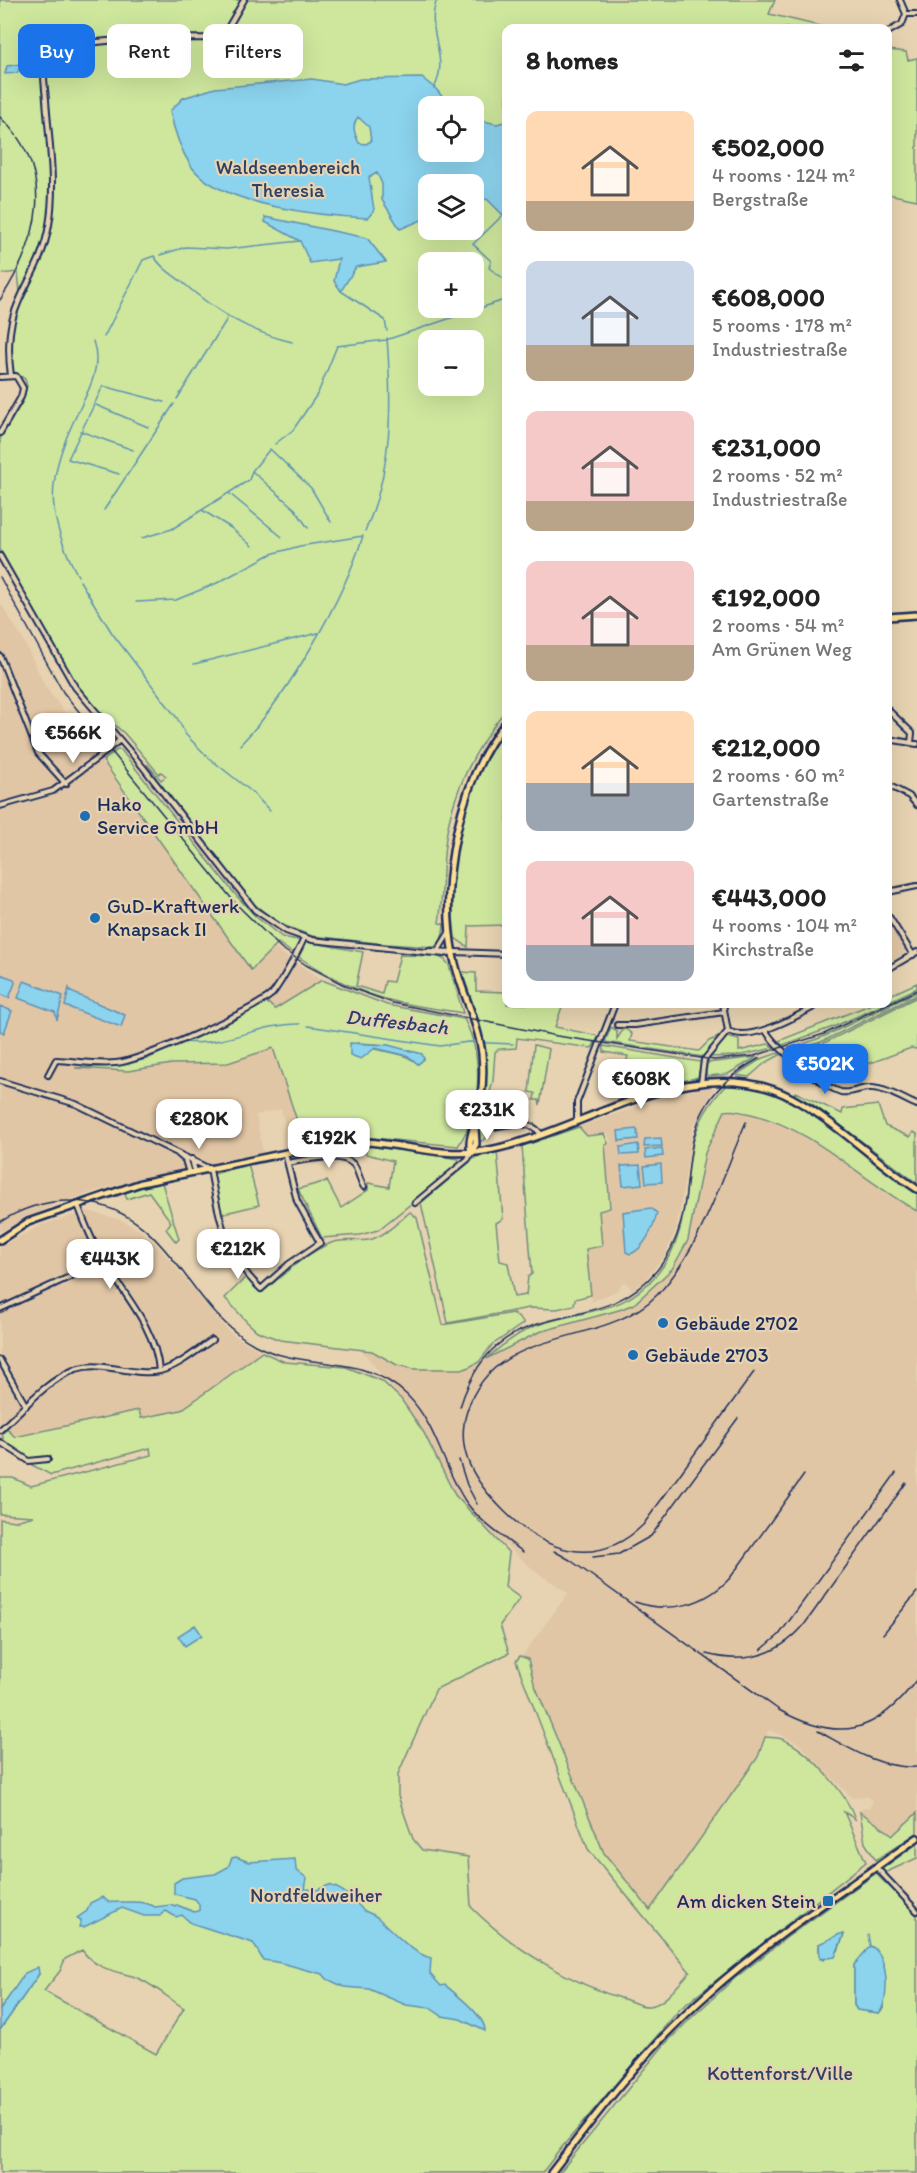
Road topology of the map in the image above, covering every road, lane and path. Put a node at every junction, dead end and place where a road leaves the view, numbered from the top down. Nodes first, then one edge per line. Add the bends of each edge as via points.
1 (244, 0) edge
2 (900, 0) edge
3 (906, 14) junction
4 (917, 15) edge
5 (892, 30) edge
6 (11, 376) junction
7 (0, 377) edge
8 (0, 433) edge
9 (0, 556) edge
10 (917, 615) edge
11 (892, 617) edge
12 (0, 656) edge
13 (892, 714) edge
14 (502, 728) edge
15 (120, 740) junction
16 (892, 740) edge
17 (914, 743) edge
18 (66, 784) junction
19 (892, 787) edge
20 (917, 805) edge
21 (0, 806) edge
22 (917, 886) edge
23 (892, 891) edge
24 (892, 921) edge
25 (450, 930) junction
26 (304, 938) junction
27 (439, 949) junction
28 (423, 952) junction
29 (452, 952) junction
30 (915, 953) edge
31 (502, 954) edge
32 (892, 967) edge
33 (613, 1008) edge
34 (723, 1008) edge
35 (812, 1008) edge
36 (723, 1012) junction
37 (617, 1025) dead end
38 (728, 1031) junction
39 (766, 1031) junction
40 (48, 1075) dead end
41 (0, 1082) edge
42 (701, 1083) junction
43 (917, 1105) edge
44 (577, 1121) junction
45 (488, 1128) dead end
46 (540, 1134) junction
47 (285, 1152) junction
48 (178, 1153) junction
49 (471, 1153) junction
50 (192, 1159) junction
51 (288, 1163) junction
52 (210, 1168) junction
53 (192, 1173) junction
54 (364, 1187) dead end
55 (917, 1189) edge
56 (415, 1203) dead end
57 (78, 1205) junction
58 (0, 1240) edge
59 (104, 1262) junction
60 (0, 1309) edge
61 (212, 1340) dead end
62 (0, 1360) edge
63 (159, 1371) junction
64 (26, 1406) junction
65 (0, 1430) edge
66 (0, 1442) edge
67 (48, 1459) dead end
68 (917, 1838) edge
69 (876, 1867) junction
70 (917, 1911) edge
71 (551, 2173) edge

1 - 6 street via 222,38 89,42 61,48 45,59 51,214 42,248 12,302 6,322
2 - 3 street
3 - 4 street
3 - 5 street via 901,26
6 - 7 street
6 - 8 street via 22,383 22,394
9 - 15 street via 67,676
10 - 11 main road
12 - 18 street via 38,753
13 - 17 street via 912,733
14 - 25 main road via 480,761 460,812 452,869
15 - 18 street
15 - 26 street via 246,900 275,925
16 - 17 street
18 - 21 street via 46,794
19 - 20 street
22 - 23 street
24 - 30 street
25 - 27 street
25 - 29 main road
26 - 28 street
26 - 40 street via 279,985 254,1005 149,1055 110,1064 57,1060
27 - 28 street
27 - 29 street
28 - 29 street
29 - 31 street
29 - 49 main road via 481,1046 483,1072 476,1144
30 - 32 street
33 - 44 street via 577,1102
34 - 36 street
35 - 39 street
36 - 37 street
36 - 38 street
38 - 39 street via 742,1035
38 - 42 street via 705,1060
39 - 43 street via 786,1055 837,1089 849,1092 872,1088
41 - 48 street via 76,1104
42 - 44 main road via 644,1097
42 - 55 main road via 743,1082 791,1098 831,1123
44 - 46 main road
45 - 46 street via 524,1124
46 - 49 main road
47 - 49 main road via 350,1141
47 - 51 street
47 - 52 main road
48 - 50 street
48 - 53 street
49 - 56 street
50 - 52 street
50 - 53 street
51 - 52 street via 297,1201 320,1243 261,1289 229,1249 218,1218
51 - 54 street via 323,1158 345,1160 354,1166
52 - 53 main road
53 - 57 main road via 141,1183
57 - 58 main road via 28,1222
57 - 59 street
59 - 60 street
59 - 63 street via 141,1316 156,1350
61 - 63 street
62 - 64 street
63 - 64 street via 77,1369
64 - 65 street
66 - 67 street via 30,1461
68 - 69 main road
69 - 70 street
69 - 71 main road via 710,1991 634,2068

